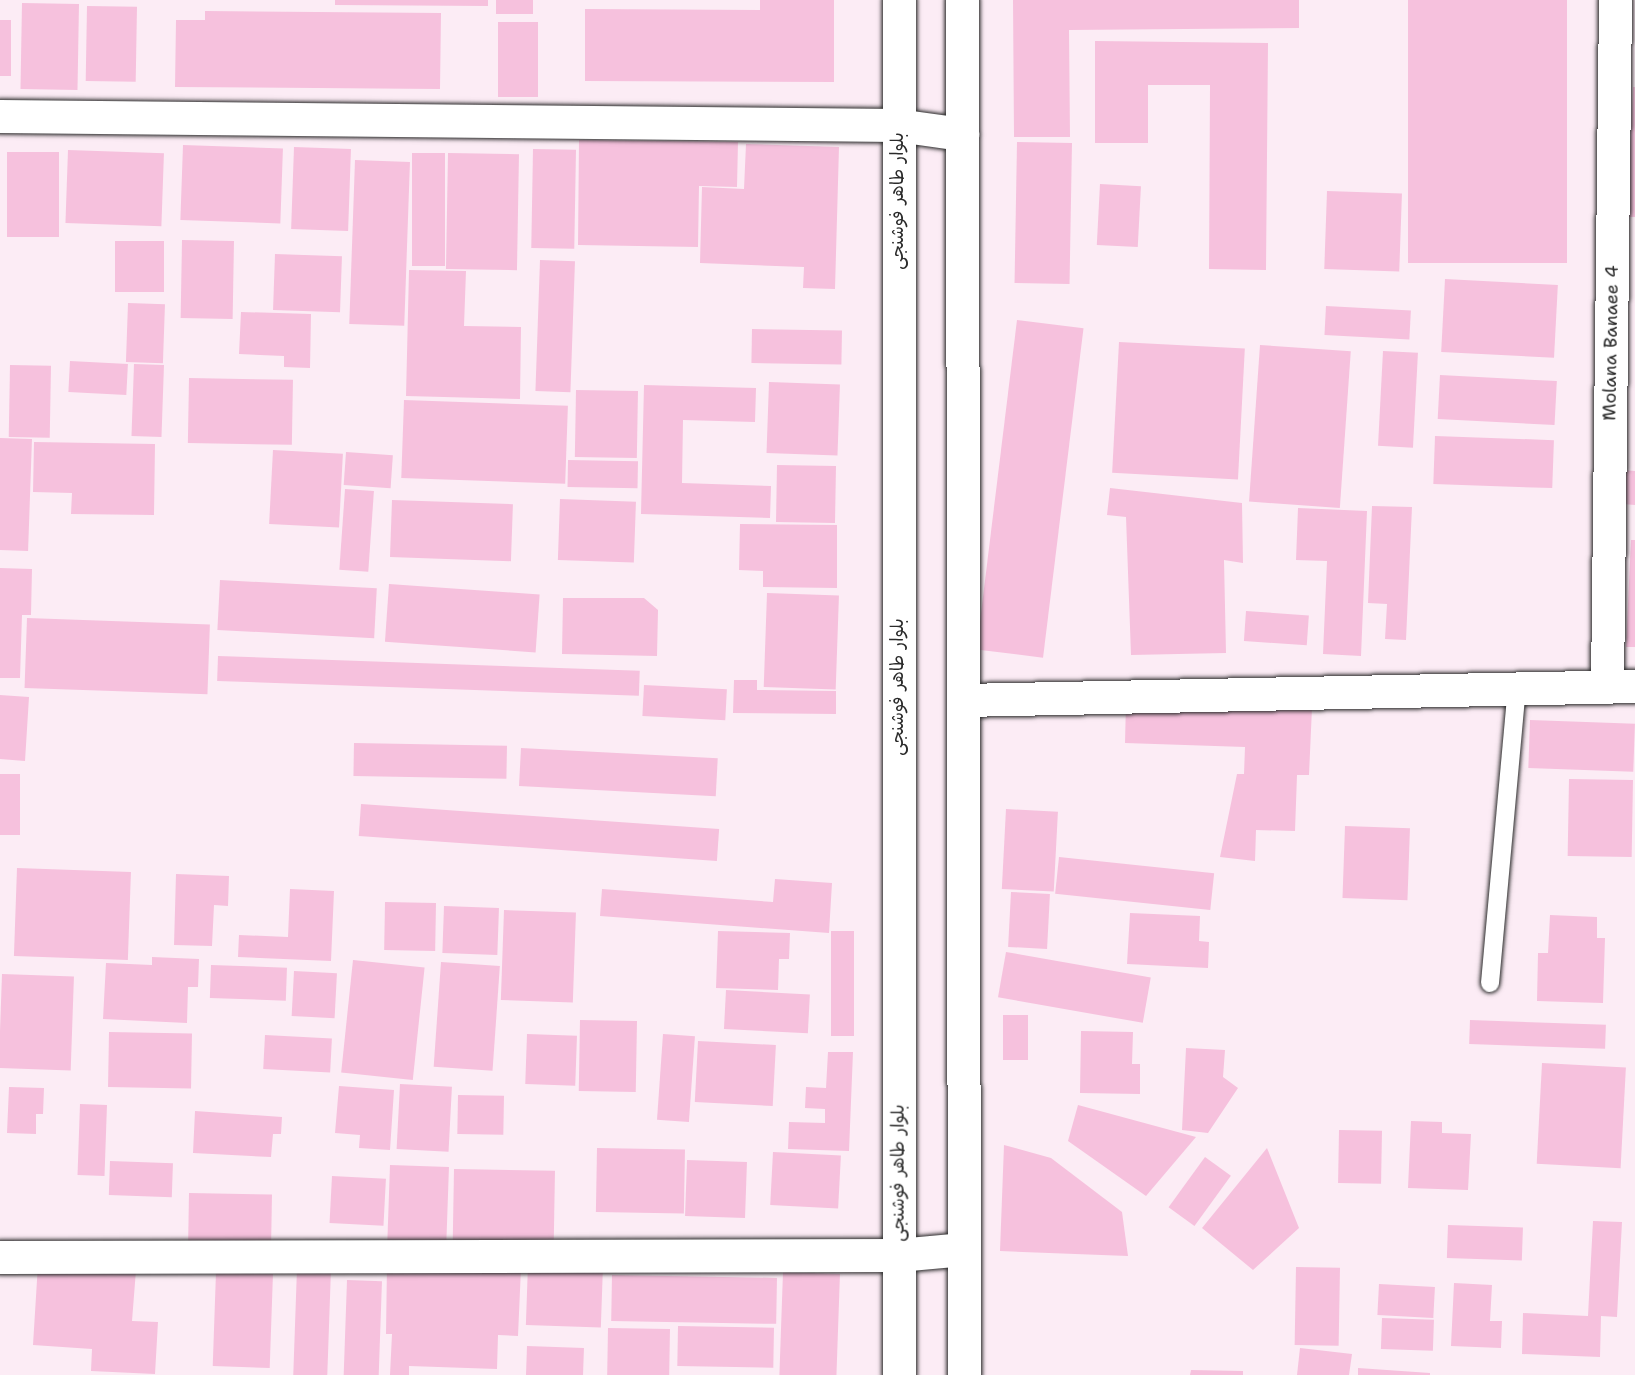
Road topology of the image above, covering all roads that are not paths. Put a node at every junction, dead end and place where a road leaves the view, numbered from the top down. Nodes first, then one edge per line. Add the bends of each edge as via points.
1 (899, 0) edge
2 (962, 0) edge
3 (1615, 0) edge
4 (0, 116) edge
5 (897, 125) junction
6 (962, 134) junction
7 (1621, 686) edge
8 (1517, 688) junction
9 (963, 700) junction
10 (1490, 983) dead end
11 (964, 1249) junction
12 (897, 1255) junction
13 (0, 1257) edge
14 (898, 1375) edge
15 (964, 1375) edge

1 - 5 street, بلوار طاهر فوشنجی
2 - 6 street
3 - 7 street, Molana Banaee 4
4 - 5 street
5 - 6 street
5 - 12 street, بلوار طاهر فوشنجی
6 - 9 street
7 - 8 street
8 - 9 street
8 - 10 lane
9 - 11 street
11 - 12 street
11 - 15 street
12 - 13 street
12 - 14 street, بلوار طاهر فوشنجی

